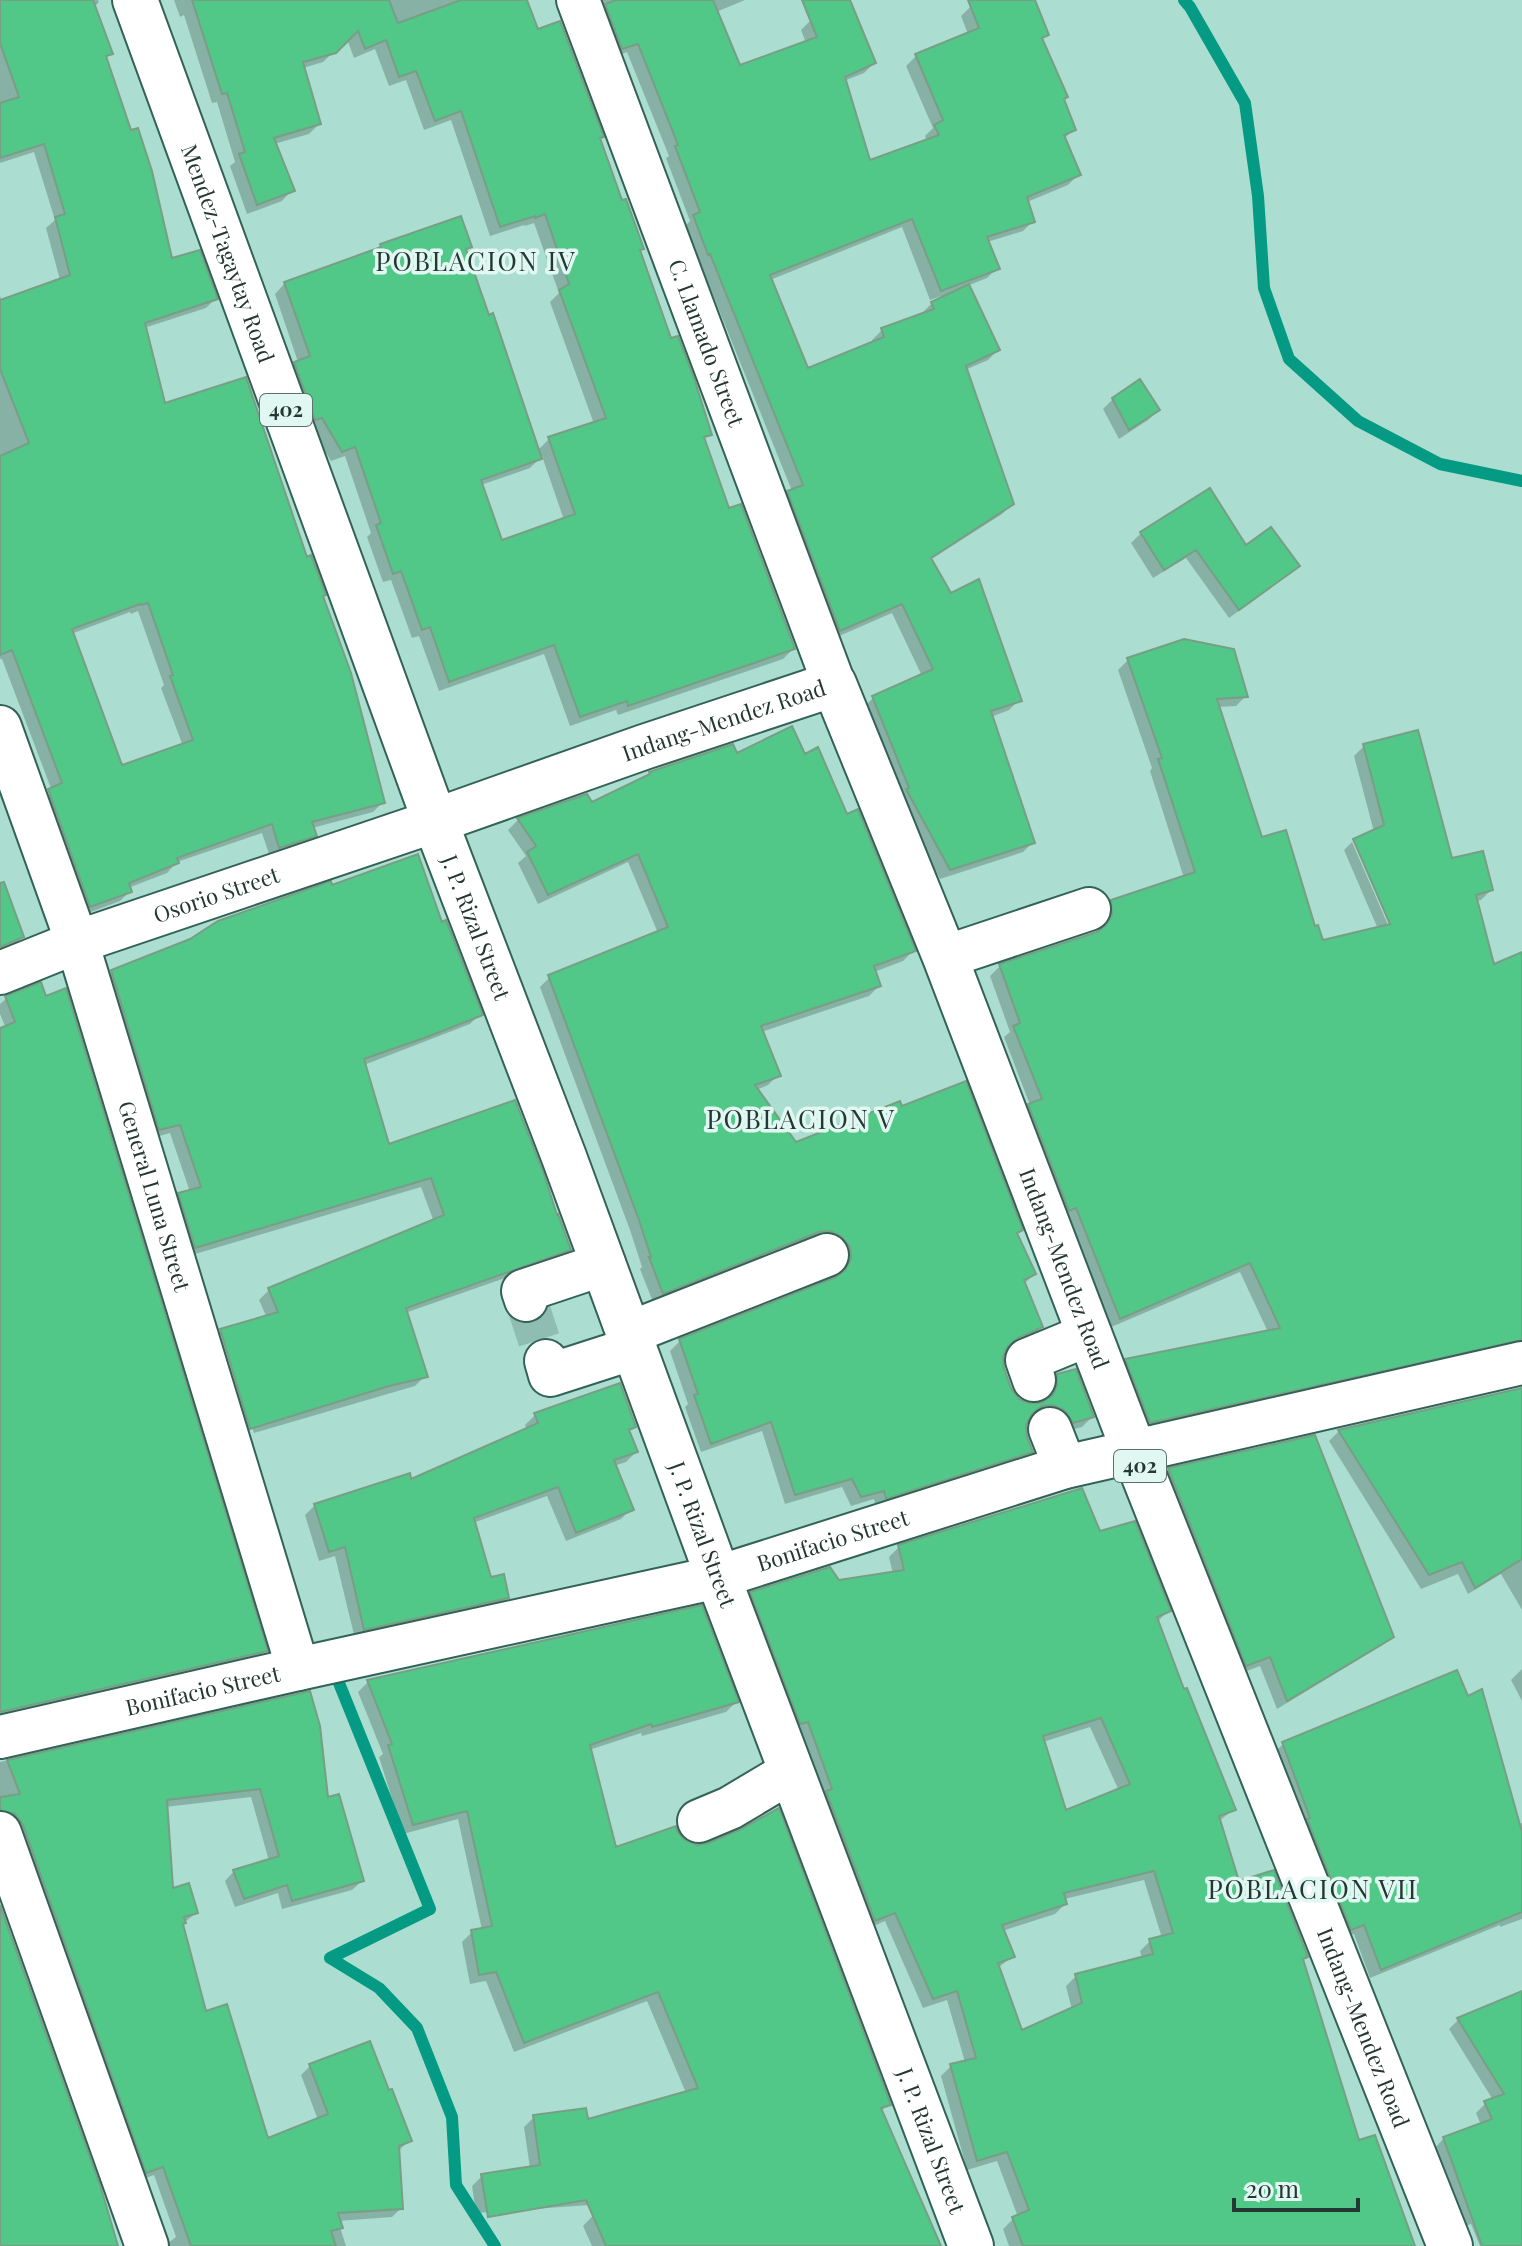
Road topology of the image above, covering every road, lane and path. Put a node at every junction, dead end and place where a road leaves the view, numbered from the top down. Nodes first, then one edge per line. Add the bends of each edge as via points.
1 (135, 0) edge
2 (578, 0) edge
3 (834, 684) junction
4 (0, 727) edge
5 (435, 821) junction
6 (1089, 909) dead end
7 (77, 942) junction
8 (945, 957) junction
9 (0, 973) edge
10 (827, 1255) dead end
11 (604, 1264) junction
12 (526, 1300) dead end
13 (1090, 1334) junction
14 (631, 1341) junction
15 (546, 1361) dead end
16 (1522, 1363) edge
17 (1034, 1380) dead end
18 (1134, 1451) junction
19 (718, 1577) junction
20 (298, 1669) junction
21 (0, 1737) edge
22 (792, 1771) junction
23 (699, 1821) dead end
24 (0, 1833) edge
25 (147, 2246) edge
26 (971, 2246) edge
27 (1450, 2246) edge

1 - 5 main road, Mendez-Tagaytay Road / 402
2 - 3 street, C. Llamado Street
3 - 5 main road, Indang-Mendez Road
3 - 8 main road, Indang-Mendez Road / 402
4 - 7 street, General Luna Street
5 - 7 street, Osorio Street
5 - 11 main road, J. P. Rizal Street
6 - 8 street
7 - 9 street, Osorio Street
7 - 20 street, General Luna Street
8 - 13 main road, Indang-Mendez Road / 402
10 - 14 street
11 - 12 street via 523,1291
11 - 14 main road, J. P. Rizal Street
13 - 17 street via 1027,1360
13 - 18 main road, Indang-Mendez Road / 402
14 - 15 street via 550,1375
14 - 19 main road, J. P. Rizal Street
16 - 18 street, Bonifacio Street
18 - 19 street, Bonifacio Street via 1058,1448
18 - 27 main road, Indang-Mendez Road / 402
19 - 20 street, Bonifacio Street
19 - 22 main road, J. P. Rizal Street
20 - 21 street, Bonifacio Street
22 - 23 street
22 - 26 main road, J. P. Rizal Street
24 - 25 street

